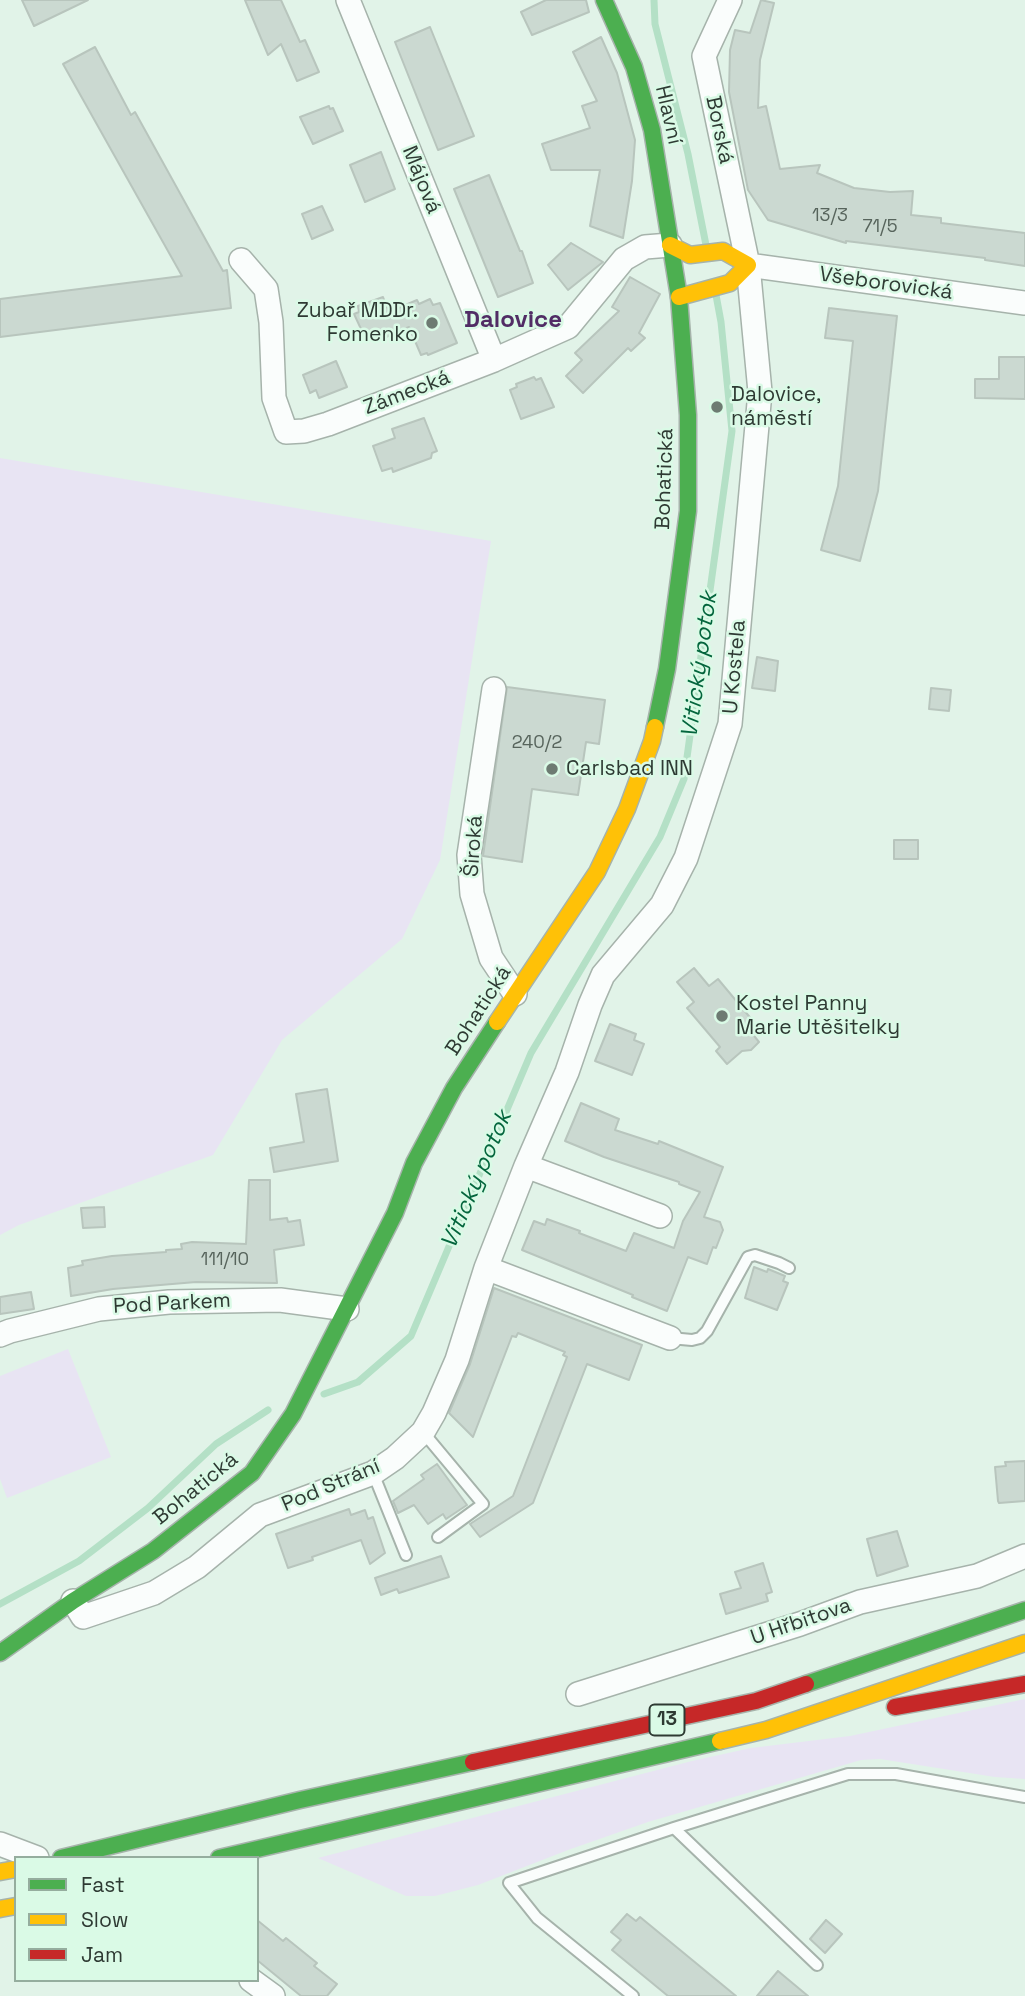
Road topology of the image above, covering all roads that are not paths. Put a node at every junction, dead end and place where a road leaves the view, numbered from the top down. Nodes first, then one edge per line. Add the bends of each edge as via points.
1 (348, 0) edge
2 (604, 0) edge
3 (730, 0) edge
4 (680, 250) junction
5 (241, 260) dead end
6 (748, 265) junction
7 (680, 297) junction
8 (1025, 303) edge
9 (494, 360) junction
10 (494, 689) dead end
11 (515, 994) junction
12 (581, 1031) joint
13 (526, 1166) junction
14 (660, 1216) dead end
15 (486, 1268) junction
16 (789, 1268) dead end
17 (347, 1309) junction
18 (0, 1335) edge
19 (670, 1338) joint
20 (423, 1432) junction
21 (373, 1473) junction
22 (438, 1537) dead end
23 (406, 1555) dead end
24 (1025, 1556) edge
25 (78, 1609) junction
26 (1025, 1610) edge
27 (1025, 1643) edge
28 (0, 1653) edge
29 (1025, 1684) edge
30 (578, 1694) dead end
31 (766, 1730) junction
32 (1025, 1797) edge
33 (674, 1828) junction
34 (0, 1844) edge
35 (32, 1856) edge
36 (69, 1856) edge
37 (228, 1856) edge
38 (817, 1965) dead end
39 (254, 1982) edge
40 (272, 1996) edge
41 (633, 1996) edge

1 - 9 street, Májová
2 - 4 main road, Hlavní via 634,67
3 - 6 street, Borská via 704,56
4 - 6 main road via 723,251
4 - 7 main road, Bohatická
4 - 9 street, Zámecká via 645,247 624,259 568,327
5 - 9 street, Zámecká via 265,289 275,398 286,432 328,424
6 - 7 main road via 730,283
6 - 8 street, Všeborovická
6 - 12 street, U Kostela via 760,392 730,724 686,858 662,905 603,975
7 - 11 main road, Bohatická via 688,415 688,511 667,669 652,741 597,872
10 - 11 street, Široká via 469,855 472,894 491,958
11 - 17 main road, Bohatická via 454,1088 414,1163 395,1213
12 - 13 street, Pod Strání
13 - 14 street
13 - 15 street, Pod Strání
15 - 19 street
15 - 20 street, Pod Strání via 457,1360
16 - 19 lane via 755,1255 748,1257 707,1331 692,1340
17 - 18 street, Pod Parkem via 280,1300 169,1302 99,1308
17 - 25 main road, Bohatická via 293,1414 252,1473
20 - 21 street, Pod Strání
20 - 22 lane via 484,1504
21 - 23 lane
21 - 25 street, Pod Strání via 260,1515 197,1567 154,1593
24 - 30 street, U Hřbitova via 977,1576 860,1602
25 - 28 main road, Bohatická
26 - 36 main road, 13 via 756,1701 300,1800
27 - 31 main road, 13
29 - 31 main road
31 - 37 main road, 13
32 - 33 lane via 896,1774 848,1774
33 - 38 lane
33 - 41 lane via 509,1883 537,1918
34 - 35 street
39 - 40 street

